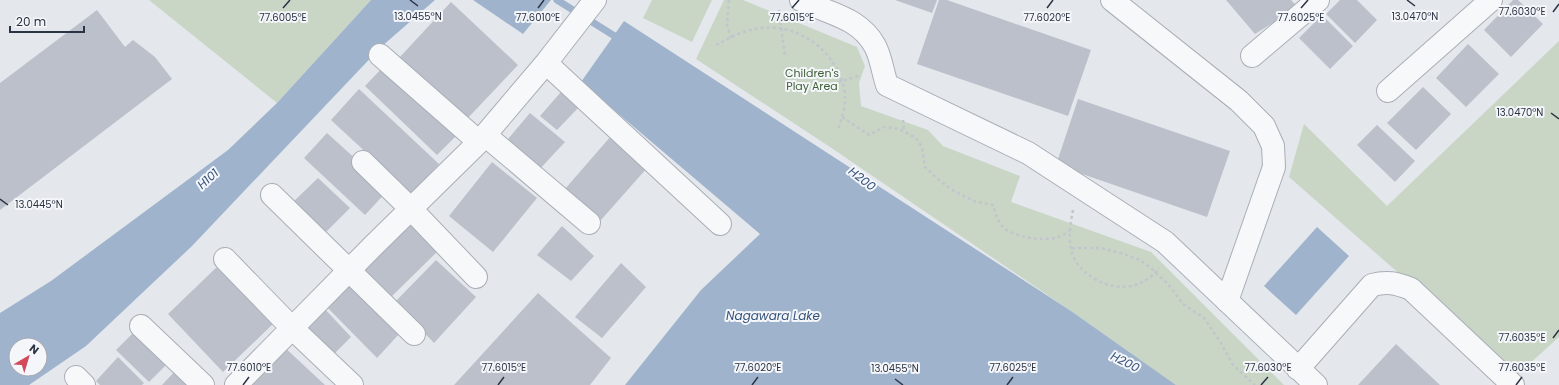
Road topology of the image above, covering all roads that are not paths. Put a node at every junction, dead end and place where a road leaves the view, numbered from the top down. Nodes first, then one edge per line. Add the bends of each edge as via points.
1 (595, 0) edge
2 (801, 0) edge
3 (1112, 0) edge
4 (1318, 0) edge
5 (1491, 0) edge
6 (380, 55) dead end
7 (1252, 56) dead end
8 (546, 63) junction
9 (1388, 91) dead end
10 (482, 139) junction
11 (363, 162) dead end
12 (272, 195) dead end
13 (411, 209) junction
14 (589, 223) dead end
15 (720, 224) dead end
16 (225, 259) dead end
17 (349, 270) junction
18 (476, 277) dead end
19 (1227, 301) junction
20 (142, 326) dead end
21 (292, 328) junction
22 (414, 334) dead end
23 (1298, 369) junction
24 (203, 385) edge
25 (236, 385) edge
26 (352, 385) edge
27 (1316, 385) edge
28 (1513, 385) edge

1 - 8 street
2 - 19 street via 841,16 864,30 876,47 886,85 1028,153 1078,184 1164,242
3 - 19 street via 1239,101 1264,126 1273,146 1274,167
4 - 7 street
5 - 9 street
6 - 10 street
8 - 10 street
8 - 15 street
10 - 13 street
10 - 14 street
11 - 13 street
12 - 17 street
13 - 17 street
13 - 18 street
16 - 21 street
17 - 21 street
17 - 22 street
19 - 23 street
20 - 24 street
21 - 25 street
21 - 26 street
23 - 27 street
23 - 28 street via 1372,285 1383,282 1397,283 1410,289

